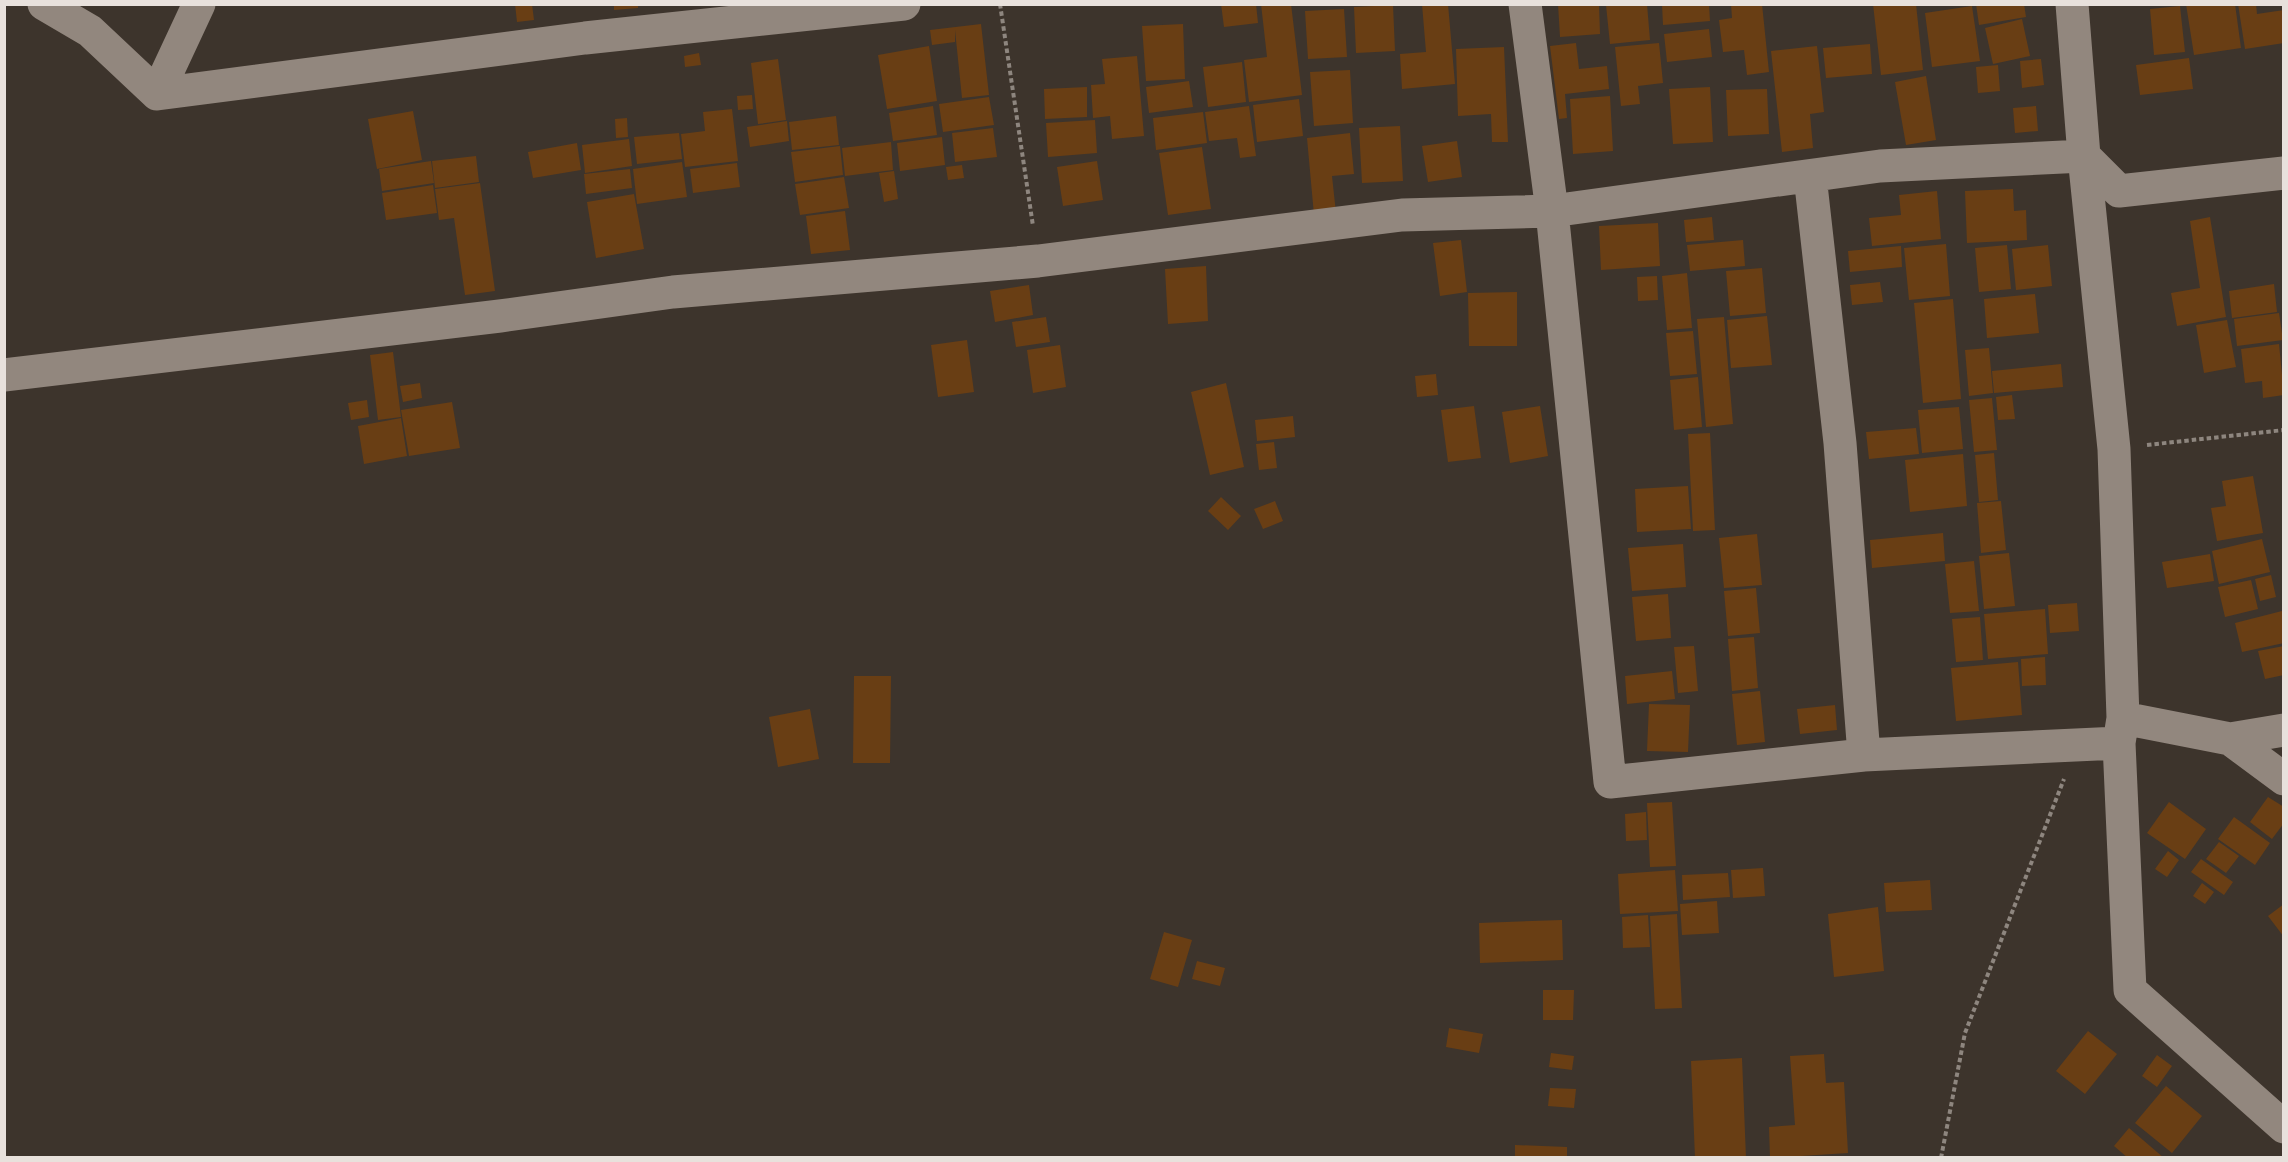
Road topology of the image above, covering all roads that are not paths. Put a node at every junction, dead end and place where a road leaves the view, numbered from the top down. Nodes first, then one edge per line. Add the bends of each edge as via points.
1 (44, 4) edge
2 (198, 4) edge
3 (904, 4) edge
4 (1525, 4) edge
5 (2072, 4) edge
6 (157, 94) junction
7 (2084, 156) junction
8 (2283, 173) edge
9 (1810, 176) junction
10 (1552, 211) junction
11 (4, 375) edge
12 (2283, 730) edge
13 (2121, 731) junction
14 (2230, 739) junction
15 (1864, 755) junction
16 (2283, 779) edge
17 (2283, 1127) edge

1 - 6 street via 90,31
2 - 6 street
3 - 6 street via 585,38
4 - 10 street
5 - 7 street
7 - 8 street via 2119,191
7 - 9 street via 1880,166
7 - 13 street via 2114,449
9 - 10 street
9 - 15 street via 1840,443
10 - 11 street via 1402,215 1038,261 673,292
10 - 15 street via 1610,782
12 - 14 street
13 - 14 street
13 - 15 street via 2077,744
13 - 17 street via 2130,990
14 - 16 street

